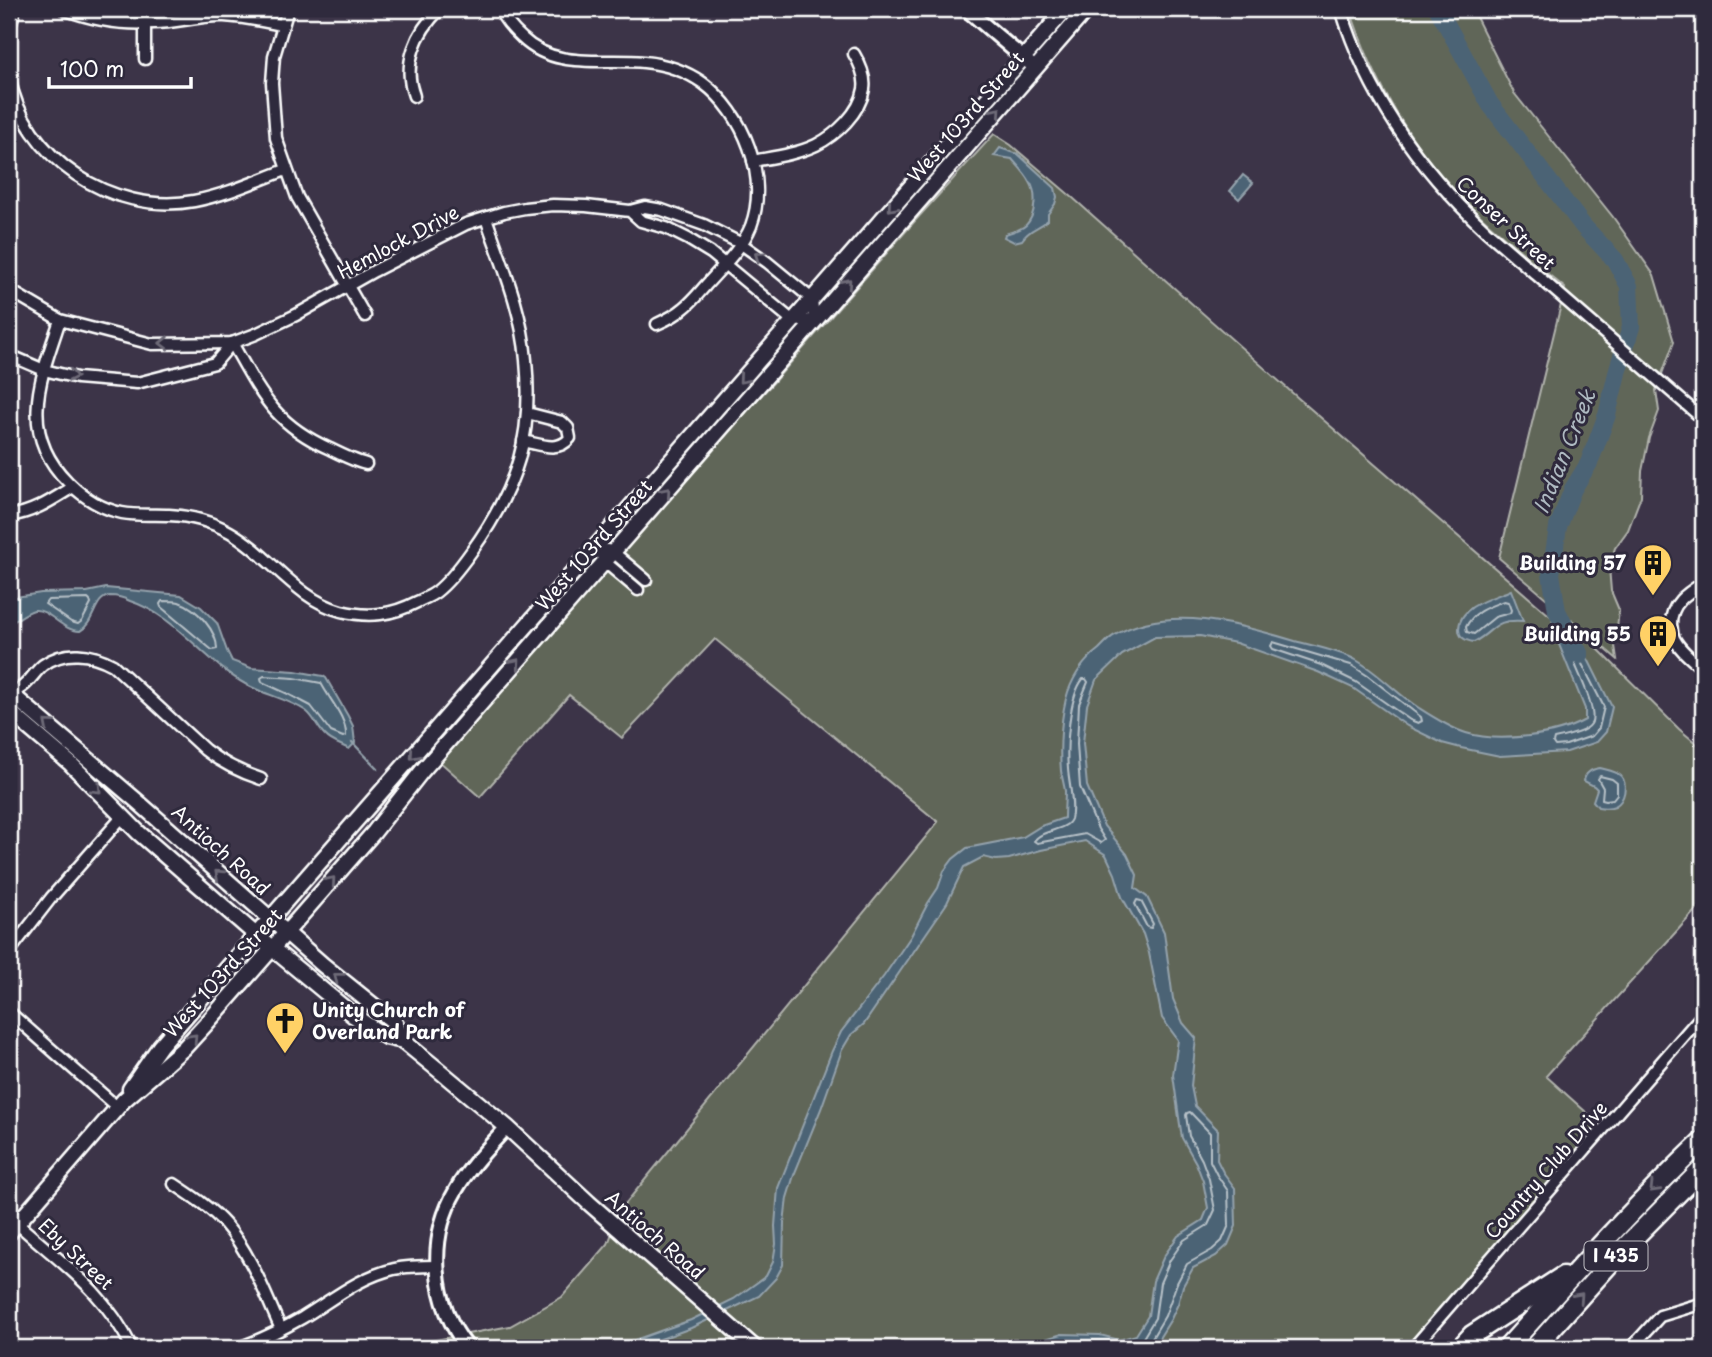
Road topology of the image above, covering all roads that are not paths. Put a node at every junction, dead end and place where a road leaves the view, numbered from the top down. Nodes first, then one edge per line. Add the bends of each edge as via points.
1 (15, 9) edge
2 (64, 9) edge
3 (288, 9) edge
4 (440, 9) edge
5 (499, 9) edge
6 (966, 9) edge
7 (1066, 9) edge
8 (1087, 9) edge
9 (1341, 9) edge
10 (145, 23) junction
11 (282, 25) junction
12 (9, 29) edge
13 (853, 54) dead end
14 (1023, 57) junction
15 (145, 59) dead end
16 (1035, 68) junction
17 (9, 75) edge
18 (414, 96) dead end
19 (753, 161) junction
20 (286, 170) junction
21 (630, 211) junction
22 (486, 218) junction
23 (740, 243) junction
24 (725, 264) junction
25 (347, 287) junction
26 (9, 290) edge
27 (812, 299) junction
28 (365, 316) dead end
29 (60, 320) junction
30 (814, 320) junction
31 (793, 321) junction
32 (657, 324) dead end
33 (232, 343) junction
34 (9, 355) edge
35 (44, 370) junction
36 (527, 413) junction
37 (1703, 419) edge
38 (523, 441) junction
39 (366, 464) dead end
40 (73, 487) junction
41 (9, 516) edge
42 (597, 547) junction
43 (609, 557) junction
44 (646, 580) dead end
45 (1703, 583) edge
46 (638, 590) dead end
47 (1703, 669) edge
48 (14, 693) edge
49 (10, 715) edge
50 (261, 779) dead end
51 (124, 817) junction
52 (270, 919) junction
53 (286, 933) junction
54 (256, 935) junction
55 (272, 948) junction
56 (9, 952) edge
57 (9, 1012) edge
58 (1703, 1014) edge
59 (403, 1041) junction
60 (167, 1062) junction
61 (146, 1065) junction
62 (121, 1104) junction
63 (507, 1128) junction
64 (1703, 1141) edge
65 (1703, 1168) edge
66 (174, 1184) dead end
67 (11, 1224) edge
68 (1584, 1263) junction
69 (437, 1266) junction
70 (1703, 1303) edge
71 (281, 1329) junction
72 (132, 1348) edge
73 (238, 1348) edge
74 (468, 1348) edge
75 (755, 1348) edge
76 (1413, 1348) edge
77 (1460, 1348) edge
78 (1507, 1348) edge
79 (1534, 1348) edge
80 (1632, 1348) edge

1 - 12 street
2 - 10 street via 93,18
3 - 11 street
4 - 18 street via 415,44 409,76
5 - 19 street via 528,44 554,58 646,62 688,74 726,103 744,132
6 - 14 street
7 - 14 main road, West 103rd Street
8 - 16 main road, West 103rd Street
9 - 37 street, Conser Street via 1374,89 1430,174 1486,231
10 - 11 street via 222,16
10 - 15 street
11 - 20 street via 274,56 272,104
13 - 19 street via 864,88 842,126 804,149
14 - 16 street
14 -> 27 main road, West 103rd Street
30 -> 16 main road, West 103rd Street
17 - 20 street via 27,122 43,146 79,177 122,197 147,202 194,201
19 - 23 street via 755,203 751,224
20 - 25 street
21 - 22 street, Hemlock Drive via 553,205
21 - 23 street, Hemlock Drive via 645,207 662,210
21 - 24 street, Hemlock Drive via 641,221 688,239
22 - 25 street, Hemlock Drive via 445,234
22 - 36 street via 523,337
23 - 24 street
27 -> 23 street, Hemlock Drive
24 - 31 street, Hemlock Drive
24 - 32 street via 686,307
25 - 28 street
25 - 33 street, Hemlock Drive
26 - 29 street, Hemlock Drive
27 - 30 street
27 - 31 main road, West 103rd Street
33 -> 29 street, Hemlock Drive via 152,344
29 - 35 street
30 - 31 street
43 -> 30 main road, West 103rd Street
31 -> 42 main road, West 103rd Street
35 -> 33 street, Hemlock Drive via 137,383 215,363
33 - 39 street via 260,393 292,428
34 - 35 street, Hemlock Drive
35 - 40 street via 37,394 39,428 48,455
36 - 38 street
36 - 38 street via 562,422 570,438 556,447
38 - 40 street via 502,504 459,568 435,593 386,614 341,611 324,604 255,550 212,524 188,517 114,511
40 - 41 street via 35,510
42 - 43 street
42 -> 52 main road, West 103rd Street
43 - 44 street
43 - 46 street
53 -> 43 main road, West 103rd Street
45 - 47 street via 1676,604 1671,617 1672,635
48 - 49 street
48 - 50 street via 56,658 85,654 100,658 205,750 229,767
52 -> 48 main road, Antioch Road
49 -> 51 main road, Antioch Road via 71,764
51 - 54 main road, Antioch Road
51 - 56 street
52 - 53 main road, Antioch Road
52 - 54 main road, West 103rd Street
53 - 55 main road, West 103rd Street
59 -> 53 main road, Antioch Road via 390,1018
54 - 55 main road, Antioch Road
54 - 61 main road, West 103rd Street
55 - 59 main road, Antioch Road via 370,1027
60 -> 55 main road, West 103rd Street
57 - 62 street
58 - 76 street, Country Club Drive
59 - 63 main road, Antioch Road
60 - 61 main road
60 - 62 main road, West 103rd Street
61 - 62 main road, West 103rd Street
62 - 67 main road, West 103rd Street
63 - 69 street via 454,1192 440,1228
63 - 75 main road, Antioch Road
64 -> 68 highway, I 435
79 -> 65 highway, I 435
66 - 71 street via 206,1206 240,1244
67 - 72 street, Eby Street via 81,1278 109,1309
68 - 77 highway via 1472,1335
68 - 78 highway, I 435
69 - 71 street via 378,1274
69 - 74 street via 447,1315
70 - 80 street via 1660,1316
71 - 73 street

